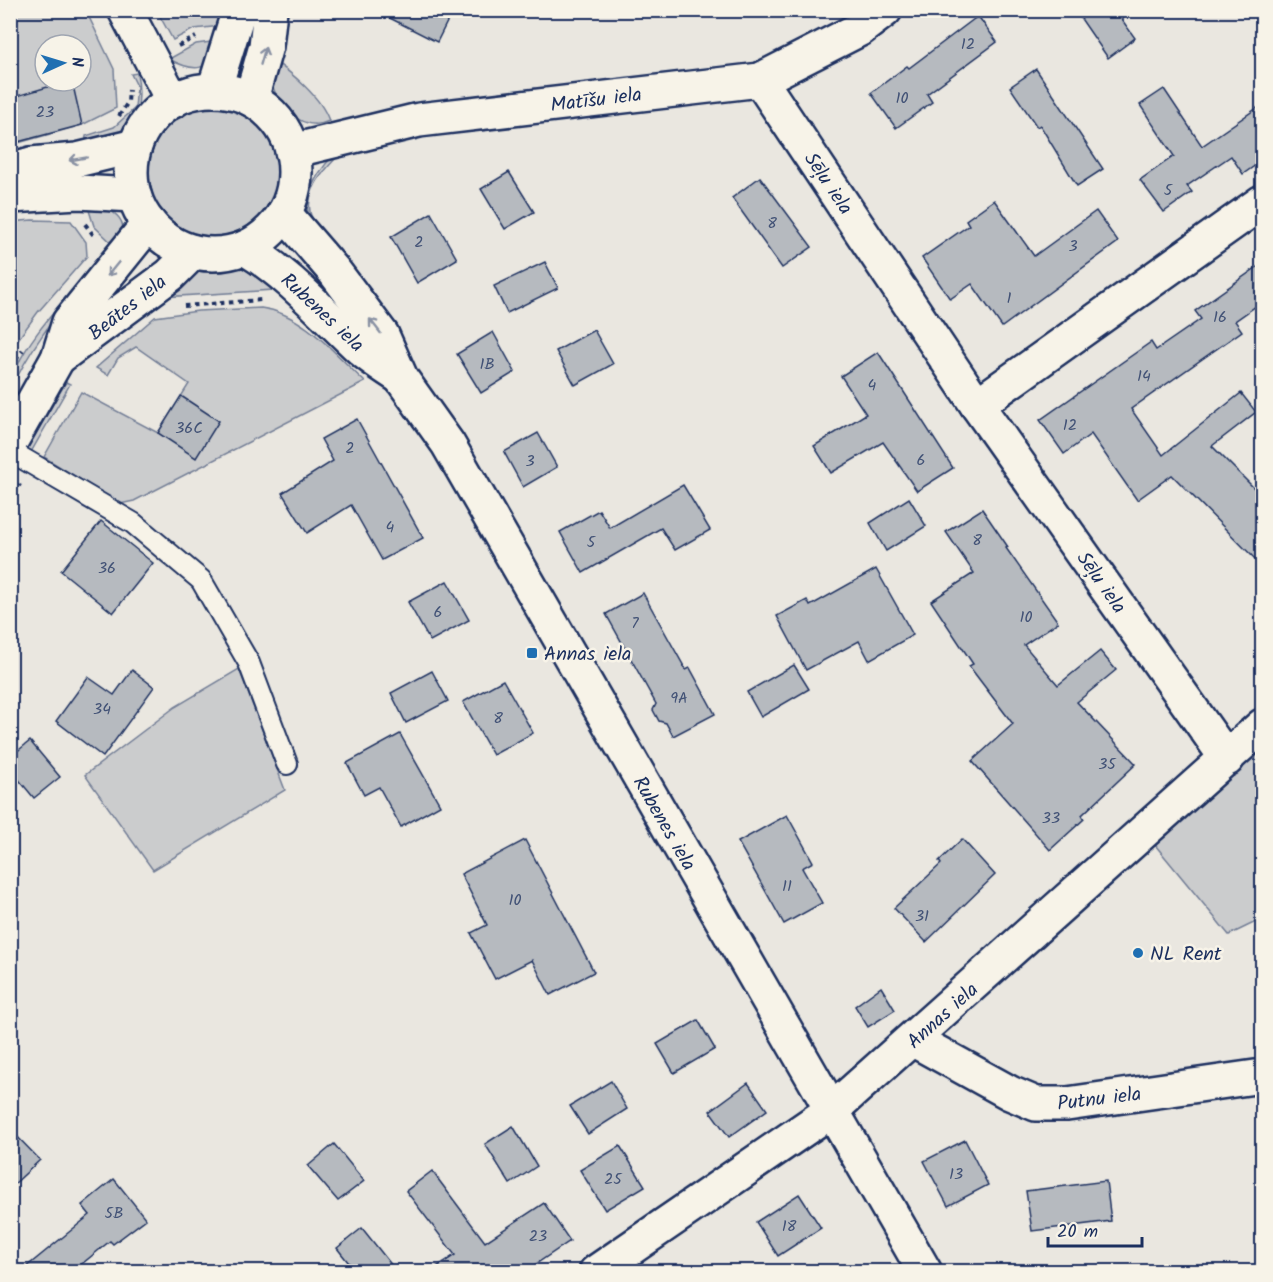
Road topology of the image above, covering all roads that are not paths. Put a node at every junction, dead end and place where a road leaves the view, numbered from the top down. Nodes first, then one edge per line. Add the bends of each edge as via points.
1 (125, 10) edge
2 (239, 10) edge
3 (270, 10) edge
4 (885, 10) edge
5 (760, 80) junction
6 (214, 90) junction
7 (251, 99) junction
8 (173, 101) junction
9 (135, 146) junction
10 (292, 151) junction
11 (10, 170) edge
12 (10, 196) edge
13 (1263, 202) edge
14 (142, 209) junction
15 (284, 213) junction
16 (245, 248) junction
17 (193, 252) junction
18 (57, 358) junction
19 (401, 378) junction
20 (977, 405) junction
21 (10, 443) edge
22 (10, 451) edge
23 (1263, 726) edge
24 (1227, 759) junction
25 (287, 764) dead end
26 (914, 1040) junction
27 (1263, 1076) edge
28 (832, 1110) junction
29 (596, 1272) edge
30 (925, 1272) edge

1 - 8 street
2 - 6 street
7 -> 3 street via 266,46
4 - 5 street, Matīšu iela via 860,29
5 - 10 street, Matīšu iela via 419,120
5 - 20 street, Sēļu iela
6 - 7 street
6 - 8 street
7 - 10 street via 269,112
8 - 9 street via 157,112
9 -> 11 street
9 - 14 street via 131,162
10 - 15 street via 295,172
12 - 14 street via 78,192
13 - 20 street
14 - 17 street via 161,236
14 -> 18 street, Beātes iela via 69,322
15 - 16 street via 260,240
19 -> 15 street, Rubenes iela via 382,335
16 - 17 street via 228,253
16 - 19 street, Rubenes iela via 276,268 363,351
17 - 18 street, Beātes iela via 170,275
18 - 21 street, Beātes iela
19 - 28 street, Rubenes iela via 448,444
20 - 24 street, Sēļu iela
22 - 25 lane via 133,523 201,580 249,663
23 - 24 street, Annas iela
24 - 26 street, Annas iela
26 - 27 street, Putnu iela via 1036,1104 1067,1104
26 - 28 street, Annas iela
28 - 29 street, Annas iela
28 - 30 street, Rubenes iela

